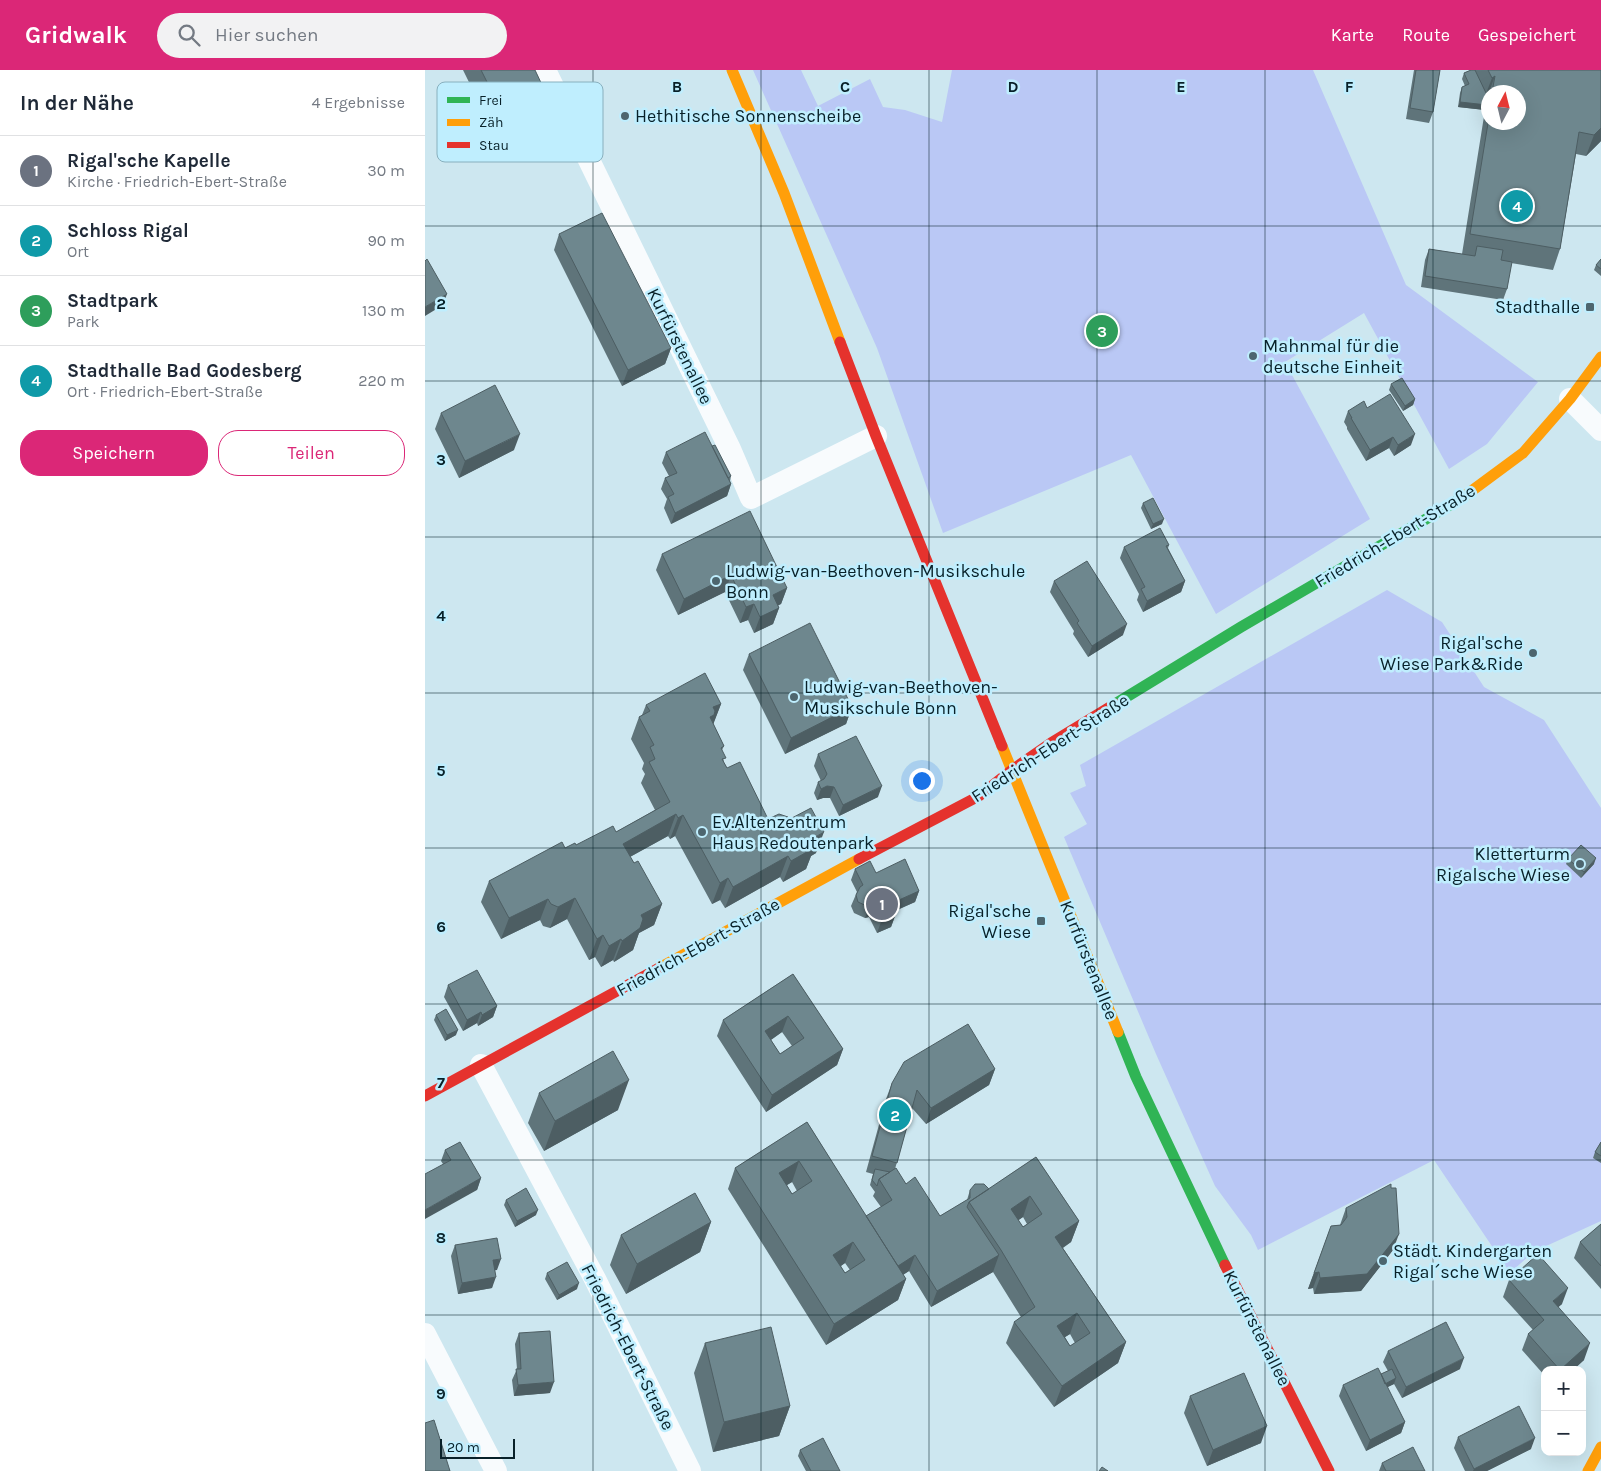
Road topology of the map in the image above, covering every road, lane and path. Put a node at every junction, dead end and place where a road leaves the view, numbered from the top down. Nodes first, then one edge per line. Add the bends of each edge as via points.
1 (545, 70) edge
2 (732, 70) edge
3 (551, 82) edge
4 (590, 162) edge
5 (1601, 358) edge
6 (1570, 399) junction
7 (1601, 430) edge
8 (877, 436) junction
9 (1012, 770) junction
10 (481, 1065) junction
11 (425, 1096) edge
12 (425, 1334) edge
13 (1601, 1448) edge
14 (496, 1471) edge
15 (690, 1471) edge
16 (1329, 1471) edge
17 (1587, 1471) edge

1 - 3 street, Kurfürstenallee
2 - 8 street, Kurfürstenallee via 784,193
4 - 8 street, Kurfürstenallee via 751,498
5 - 6 street, Friedrich-Ebert-Straße
6 - 7 street
6 - 9 street, Friedrich-Ebert-Straße via 1523,453 1462,498 1241,627
8 - 9 street, Kurfürstenallee
9 - 10 street, Friedrich-Ebert-Straße via 979,796
9 - 16 street, Kurfürstenallee via 1136,1076 1222,1258
10 - 11 street, Friedrich-Ebert-Straße
10 - 15 street, Friedrich-Ebert-Straße via 595,1279
12 - 14 street
13 - 17 street

